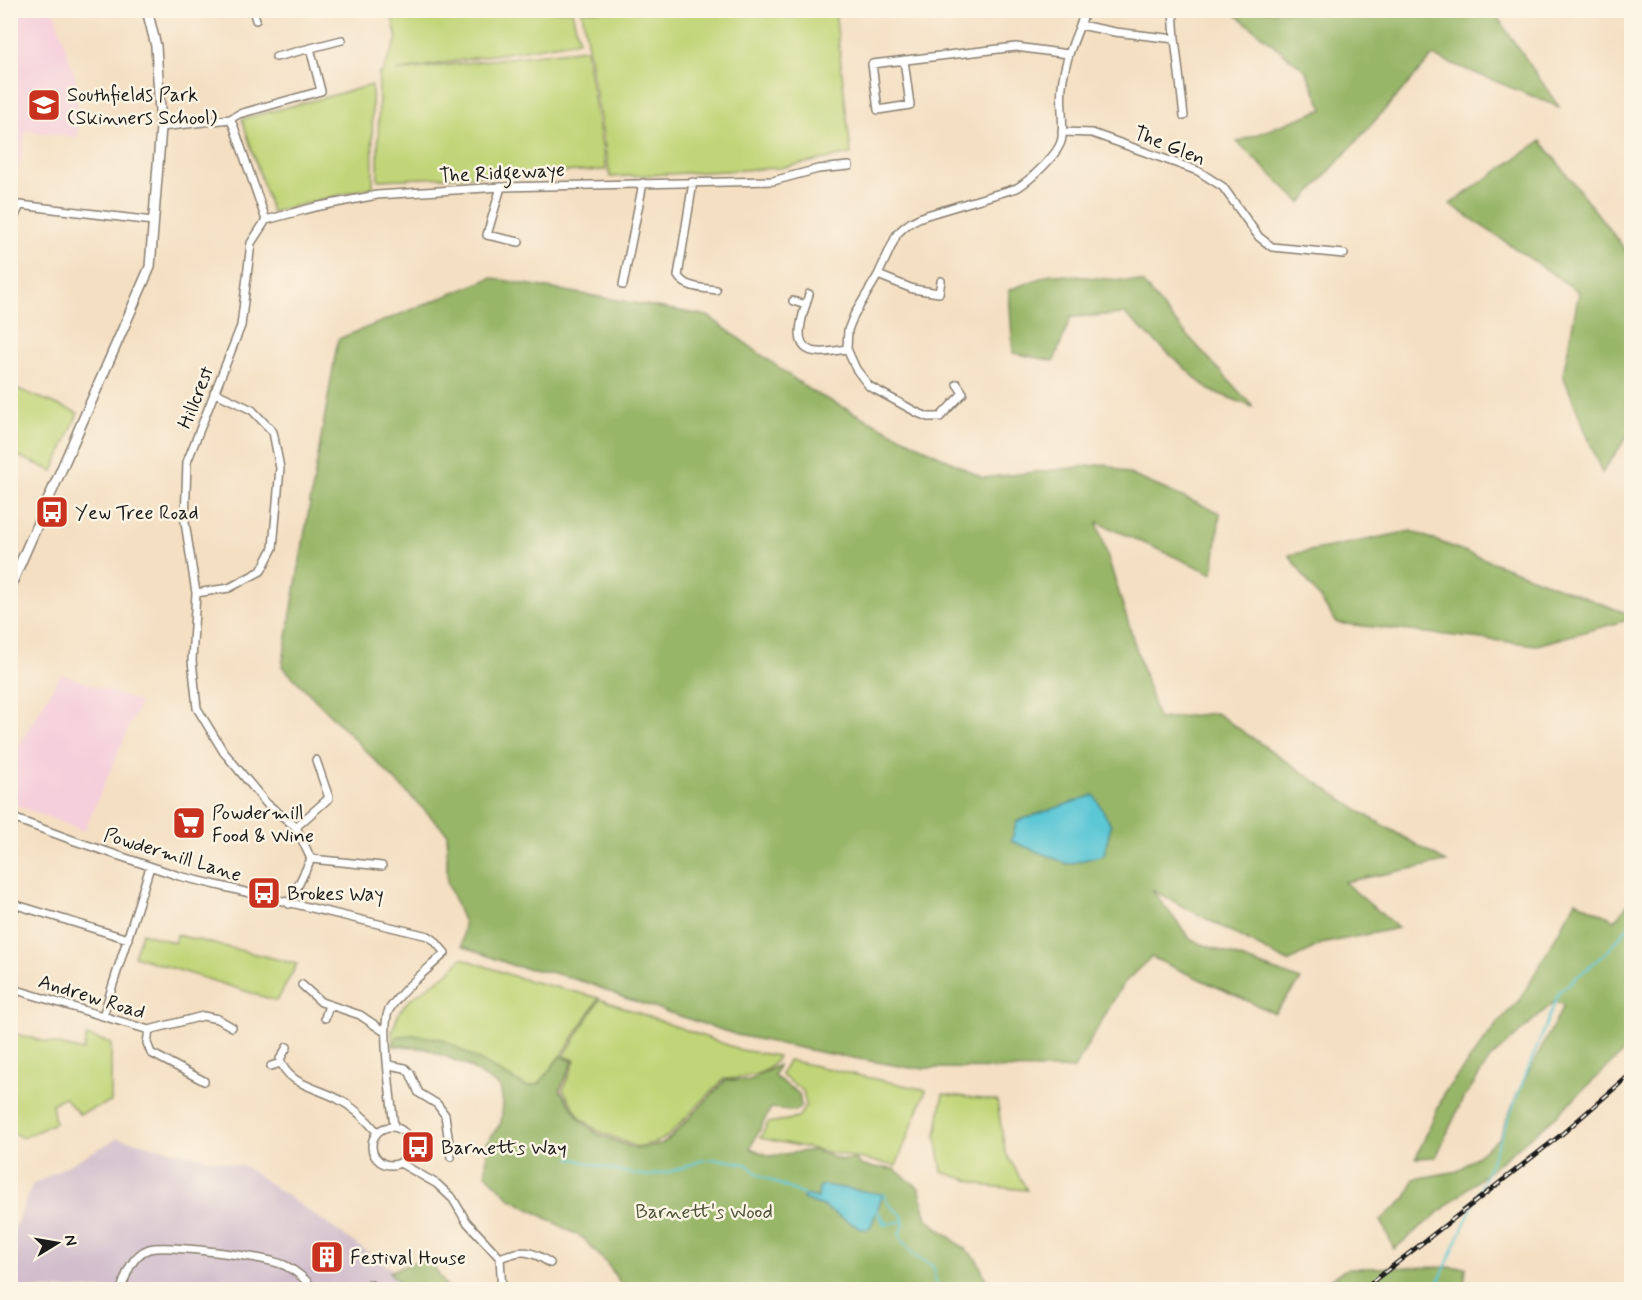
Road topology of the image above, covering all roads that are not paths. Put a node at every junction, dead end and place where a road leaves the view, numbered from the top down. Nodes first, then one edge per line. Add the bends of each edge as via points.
1 (147, 10) edge
2 (253, 10) edge
3 (1086, 10) edge
4 (1173, 10) edge
5 (256, 20) dead end
6 (1080, 25) junction
7 (1175, 39) junction
8 (342, 40) dead end
9 (310, 48) junction
10 (1068, 54) junction
11 (276, 57) dead end
12 (904, 60) junction
13 (1184, 116) dead end
14 (230, 119) junction
15 (161, 127) junction
16 (1062, 132) junction
17 (849, 166) dead end
18 (693, 182) junction
19 (643, 183) junction
20 (501, 187) junction
21 (266, 220) junction
22 (153, 221) junction
23 (10, 227) edge
24 (519, 242) dead end
25 (1344, 254) dead end
26 (878, 275) junction
27 (941, 281) dead end
28 (623, 285) dead end
29 (716, 290) dead end
30 (809, 294) dead end
31 (793, 301) dead end
32 (806, 305) junction
33 (848, 349) junction
34 (957, 384) dead end
35 (214, 392) junction
36 (10, 587) edge
37 (196, 593) junction
38 (316, 760) dead end
39 (10, 817) edge
40 (296, 827) junction
41 (311, 859) junction
42 (382, 866) dead end
43 (150, 867) junction
44 (10, 903) edge
45 (289, 904) junction
46 (128, 939) junction
47 (302, 985) dead end
48 (10, 988) edge
49 (329, 1005) junction
50 (103, 1016) junction
51 (325, 1018) dead end
52 (232, 1027) dead end
53 (149, 1030) junction
54 (386, 1032) junction
55 (287, 1047) dead end
56 (281, 1063) junction
57 (389, 1065) junction
58 (271, 1066) dead end
59 (204, 1082) dead end
60 (393, 1127) junction
61 (377, 1132) junction
62 (451, 1157) dead end
63 (400, 1163) junction
64 (500, 1257) junction
65 (550, 1263) dead end
66 (121, 1290) edge
67 (314, 1290) edge
68 (502, 1290) edge

1 - 15 street via 156,46
2 - 5 street
3 - 6 street
4 - 7 street
6 - 7 street
6 - 10 street
7 - 13 street
8 - 9 street
9 - 11 street
9 - 14 street via 321,91
10 - 12 street via 1016,47
10 - 16 street via 1062,87
12 - 12 street via 872,64 878,110 910,105
14 - 15 street
14 - 21 street
15 - 22 street
16 - 25 street, The Glen via 1092,133 1198,171 1223,187 1259,237 1272,247
16 - 26 street via 1053,155 1017,188 913,219 897,234
17 - 18 street, The Ridgewaye via 818,169 773,181
18 - 19 street, The Ridgewaye
18 - 29 street via 678,276 687,284
19 - 20 street, The Ridgewaye
19 - 28 street
20 - 21 street, The Ridgewaye via 377,195
20 - 24 street via 487,235
21 - 35 street, Hillcrest via 251,243 241,326
22 - 23 street via 20,205
22 - 36 street via 150,267
26 - 27 street via 913,289 939,293
26 - 33 street via 854,315 848,330
30 - 32 street
31 - 32 street
32 - 33 street via 799,329 804,347 820,353
33 - 34 street via 869,386 928,417 940,417 963,393
35 - 37 street, Hillcrest via 187,462 186,522
35 - 37 street via 252,410 273,432 280,468 273,548 261,572 229,588
37 - 40 street via 192,660 197,708 223,752 266,803
38 - 40 street via 329,798
39 - 43 street, Powdermill Lane
40 - 41 street
41 - 42 street
41 - 45 street
43 - 45 street, Powdermill Lane
43 - 46 street
44 - 46 street
45 - 54 street, Powdermill Lane via 428,936 445,953 387,1012
46 - 50 street
47 - 49 street
48 - 50 street, Andrew Road
49 - 51 street
49 - 54 street via 360,1016
50 - 53 street, Andrew Road
52 - 53 street, Andrew Road via 203,1016
53 - 59 street via 147,1043 151,1053
54 - 57 street, Powdermill Lane
55 - 56 street
56 - 58 street
56 - 61 street via 293,1079 348,1105
57 - 60 street, Powdermill Lane
57 - 62 street via 411,1073 419,1094 437,1104 445,1115
60 - 61 street
60 - 63 street via 404,1132 410,1142 408,1154
61 - 63 street via 372,1148 377,1160 388,1165
63 - 64 street via 437,1184 453,1199 466,1221
64 - 65 street via 530,1252
64 - 68 street
66 - 67 street via 138,1255 165,1247 285,1265

